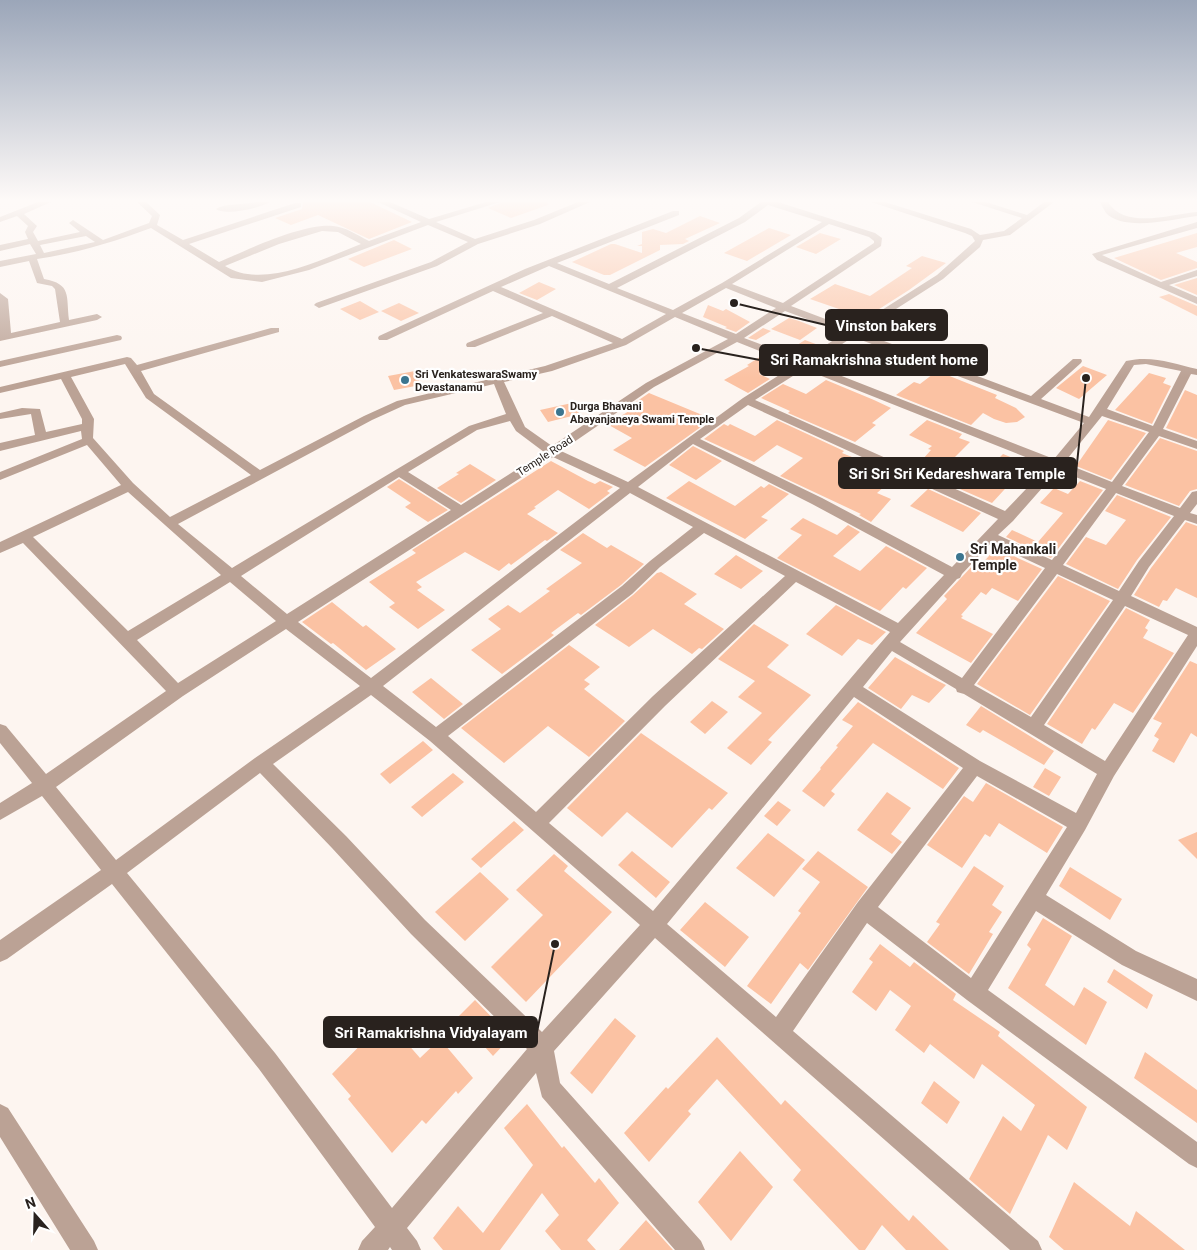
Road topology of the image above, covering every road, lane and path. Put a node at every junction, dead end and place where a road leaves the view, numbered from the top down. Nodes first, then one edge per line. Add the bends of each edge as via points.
1 (19, 260) edge
2 (37, 260) edge
3 (208, 260) edge
4 (232, 260) edge
5 (325, 260) edge
6 (441, 260) edge
7 (557, 260) edge
8 (663, 260) edge
9 (766, 260) edge
10 (854, 260) edge
11 (960, 260) edge
12 (1105, 260) edge
13 (550, 263) junction
14 (0, 264) edge
15 (218, 266) junction
16 (1197, 273) edge
17 (1161, 285) junction
18 (725, 286) junction
19 (492, 287) junction
20 (608, 288) junction
21 (0, 296) edge
22 (1197, 301) edge
23 (319, 305) dead end
24 (784, 307) junction
25 (551, 312) junction
26 (675, 314) junction
27 (97, 317) dead end
28 (65, 324) junction
29 (275, 330) dead end
30 (854, 333) junction
31 (3, 337) edge
32 (117, 338) dead end
33 (383, 338) dead end
34 (737, 338) junction
35 (622, 342) junction
36 (470, 345) dead end
37 (1077, 361) dead end
38 (0, 364) edge
39 (805, 364) junction
40 (135, 370) junction
41 (1192, 371) edge
42 (65, 376) junction
43 (498, 381) junction
44 (0, 390) edge
45 (747, 400) junction
46 (1032, 401) junction
47 (0, 416) edge
48 (513, 416) junction
49 (1095, 417) junction
50 (1157, 430) junction
51 (88, 433) junction
52 (41, 437) junction
53 (692, 439) junction
54 (1197, 445) edge
55 (0, 447) edge
56 (552, 452) junction
57 (1056, 464) junction
58 (399, 472) junction
59 (0, 476) edge
60 (261, 476) junction
61 (129, 486) junction
62 (1116, 487) junction
63 (630, 488) junction
64 (1197, 495) edge
65 (460, 510) junction
66 (1183, 514) junction
67 (1008, 518) junction
68 (1197, 520) edge
69 (169, 524) junction
70 (702, 527) junction
71 (24, 536) junction
72 (988, 536) junction
73 (0, 548) edge
74 (1056, 567) junction
75 (230, 574) junction
76 (955, 575) junction
77 (794, 576) junction
78 (1123, 597) junction
79 (287, 622) junction
80 (1197, 634) edge
81 (895, 637) junction
82 (127, 639) junction
83 (372, 686) junction
84 (852, 688) junction
85 (964, 688) junction
86 (177, 692) junction
87 (1032, 727) junction
88 (0, 731) edge
89 (436, 736) junction
90 (261, 763) junction
91 (974, 766) junction
92 (1108, 771) junction
93 (43, 786) junction
94 (0, 812) edge
95 (536, 824) junction
96 (1080, 824) junction
97 (114, 872) junction
98 (1033, 898) junction
99 (865, 909) junction
100 (653, 926) junction
101 (0, 952) edge
102 (1197, 990) edge
103 (974, 992) junction
104 (779, 1032) junction
105 (542, 1048) junction
106 (0, 1116) edge
107 (1197, 1156) edge
108 (392, 1227) junction
109 (85, 1250) edge
110 (371, 1250) edge
111 (408, 1250) edge
112 (692, 1250) edge
113 (1029, 1250) edge

1 - 14 street
2 - 28 street via 40,281 60,288
3 - 15 street
4 - 15 street
5 - 15 street via 262,279 234,276
6 - 23 street
7 - 13 street
8 - 20 street
9 - 18 street
10 - 24 street, Temple Road
11 - 30 street via 940,277
12 - 17 street
13 - 19 street
13 - 20 street
16 - 17 street
17 - 22 street
18 - 24 street
18 - 26 street
19 - 25 street
19 - 33 street
20 - 26 street
21 - 31 street via 3,299
24 - 30 street
24 - 34 street, Temple Road
25 - 35 street
25 - 36 street
26 - 34 street
26 - 35 street
27 - 28 street
28 - 31 street
29 - 40 street
30 - 39 street
30 - 46 street
32 - 38 street
34 - 39 street
34 - 56 street, Temple Road via 650,385
35 - 43 street via 548,370
37 - 46 street
39 - 45 street
39 - 57 street
40 - 42 street via 127,360
40 - 60 street via 150,396
41 - 49 street via 1148,361 1130,363
41 - 50 street
42 - 44 street
42 - 51 street via 88,419
43 - 48 street
43 - 60 street via 401,403
45 - 53 street
45 - 67 street
46 - 49 street
47 - 52 street via 36,411
48 - 56 street via 520,429
48 - 58 street via 473,428
49 - 50 street
49 - 57 street
50 - 54 street
50 - 62 street
51 - 52 street
51 - 59 street
51 - 61 street
52 - 55 street
53 - 63 street
53 - 76 street
56 - 63 street
56 - 65 street, Temple Road
57 - 62 street
57 - 67 street
58 - 65 street
58 - 75 street
60 - 69 street
61 - 69 street
61 - 71 street
62 - 66 street
62 - 74 street
63 - 70 street
63 - 83 street
64 - 66 street
65 - 79 street, Temple Road
66 - 68 street
66 - 78 street
67 - 72 street
69 - 75 street
70 - 77 street
70 - 89 street via 627,590
71 - 73 street
71 - 82 street
72 - 74 street
72 - 76 street
74 - 78 street
74 - 85 street
75 - 79 street
75 - 82 street
76 - 81 street
77 - 81 street
77 - 95 street via 658,701
78 - 80 street
78 - 87 street
79 - 83 street
79 - 86 street, Temple Road
80 - 92 street
81 - 84 street
81 - 85 street
82 - 86 street
83 - 89 street
83 - 90 street
84 - 91 street
84 - 100 street
85 - 87 street
86 - 93 street, Temple Road
87 - 92 street
88 - 93 street
89 - 95 street
90 - 97 street
90 - 105 street via 418,927
91 - 96 street
91 - 99 street
92 - 96 street
93 - 94 street, Temple Road
93 - 97 street
95 - 100 street
96 - 98 street
97 - 101 street
97 - 108 street via 267,1062
98 - 102 street via 1128,958
98 - 103 street
99 - 103 street
99 - 104 street
100 - 104 street
100 - 105 street
103 - 107 street
104 - 113 street
105 - 108 street
105 - 112 street via 550,1089
106 - 109 street
108 - 110 street
108 - 111 street

